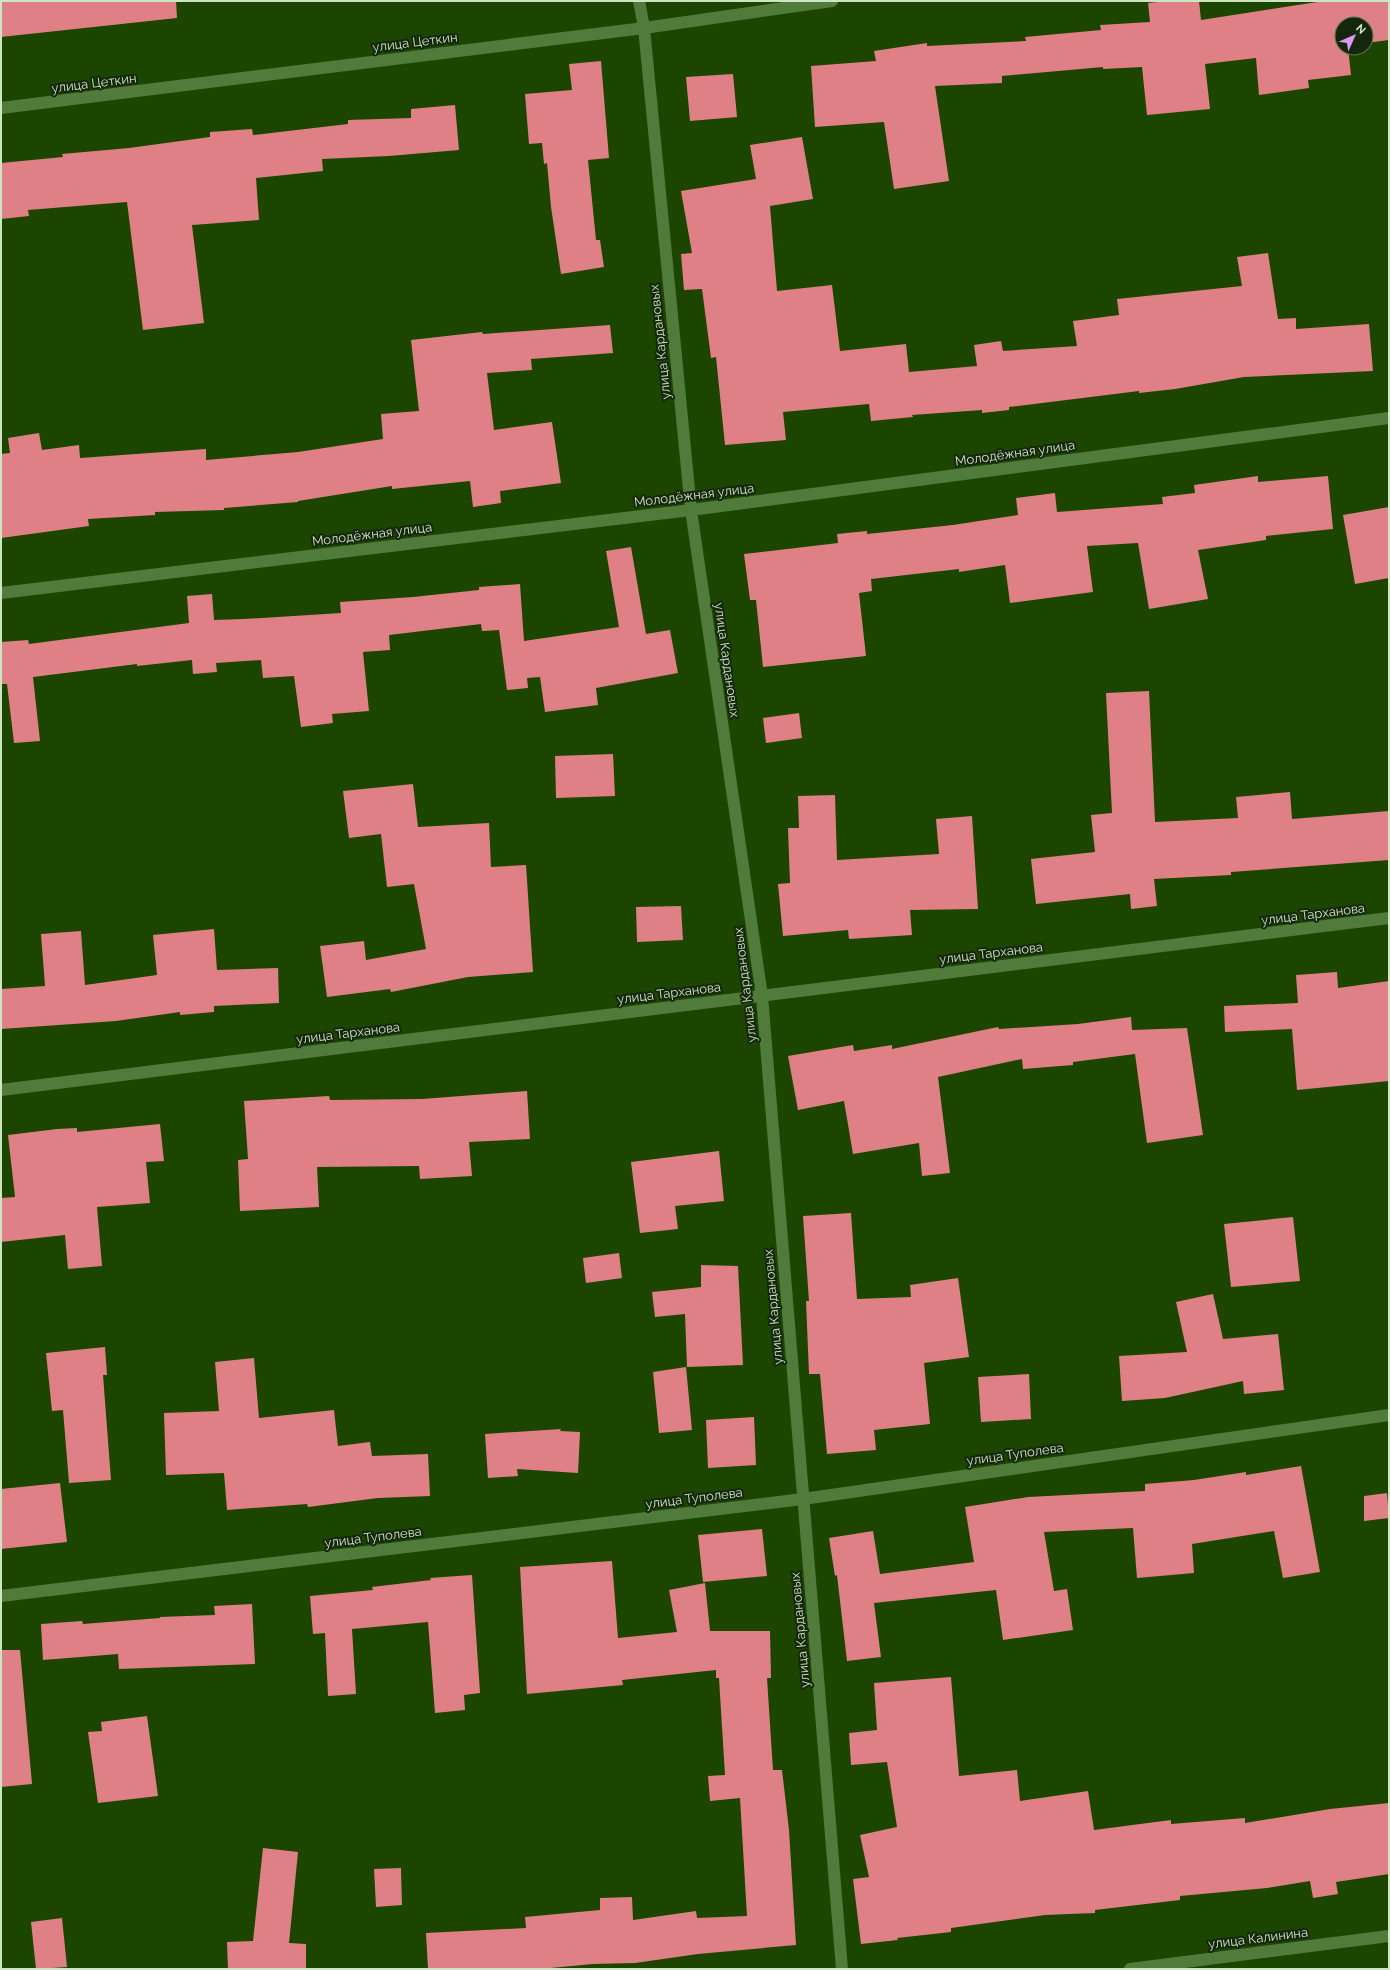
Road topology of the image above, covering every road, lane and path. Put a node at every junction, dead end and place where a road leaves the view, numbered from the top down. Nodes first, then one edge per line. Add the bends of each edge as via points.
1 (639, 1) edge
2 (832, 1) edge
3 (644, 28) junction
4 (1, 108) edge
5 (1389, 418) edge
6 (691, 510) junction
7 (1, 592) edge
8 (1389, 918) edge
9 (762, 996) junction
10 (1, 1090) edge
11 (1389, 1415) edge
12 (803, 1499) junction
13 (1, 1596) edge
14 (1389, 1936) edge
15 (842, 1969) edge
16 (1130, 1969) edge

1 - 3 street, улица Кардановых
2 - 3 street, улица Цеткин
3 - 4 street, улица Цеткин
3 - 6 street, улица Кардановых
5 - 6 street, Молодёжная улица
6 - 7 street, Молодёжная улица
6 - 9 street, улица Кардановых
8 - 9 street, улица Тарханова
9 - 10 street, улица Тарханова
9 - 12 street, улица Кардановых
11 - 12 street, улица Туполева
12 - 13 street, улица Туполева
12 - 15 street, улица Кардановых
14 - 16 street, улица Калинина

